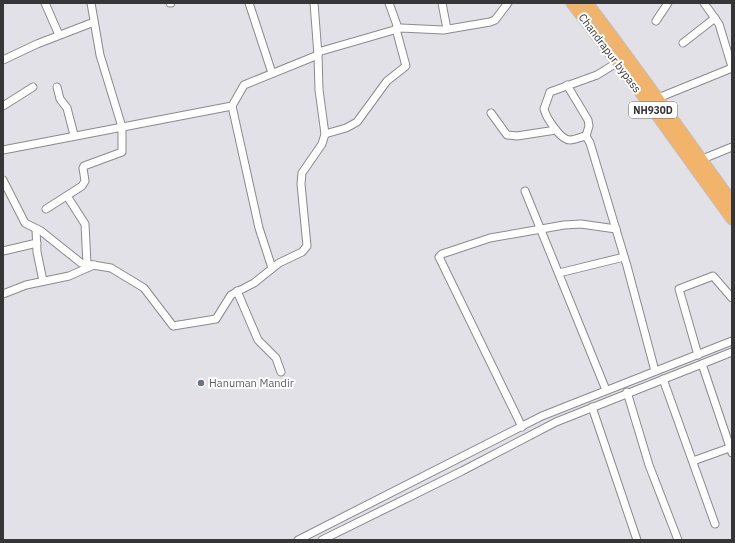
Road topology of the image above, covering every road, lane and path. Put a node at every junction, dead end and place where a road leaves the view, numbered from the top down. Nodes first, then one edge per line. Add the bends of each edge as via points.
1 (45, 3) edge
2 (91, 3) edge
3 (249, 3) edge
4 (314, 3) edge
5 (389, 3) edge
6 (442, 3) edge
7 (572, 3) edge
8 (587, 3) edge
9 (668, 3) edge
10 (704, 3) edge
11 (506, 4) edge
12 (715, 18) junction
13 (94, 22) junction
14 (656, 22) dead end
15 (397, 29) junction
16 (447, 29) junction
17 (59, 35) junction
18 (683, 43) dead end
19 (318, 53) junction
20 (3, 60) edge
21 (618, 62) junction
22 (732, 67) edge
23 (272, 74) junction
24 (567, 85) junction
25 (33, 86) dead end
26 (57, 87) dead end
27 (658, 98) junction
28 (3, 106) edge
29 (232, 106) junction
30 (491, 113) dead end
31 (122, 127) junction
32 (556, 130) junction
33 (325, 134) junction
34 (74, 135) junction
35 (586, 136) junction
36 (732, 147) edge
37 (3, 150) edge
38 (700, 160) junction
39 (3, 182) edge
40 (525, 191) dead end
41 (67, 196) junction
42 (732, 202) edge
43 (46, 209) dead end
44 (732, 219) edge
45 (36, 229) junction
46 (616, 229) junction
47 (541, 230) junction
48 (37, 243) junction
49 (3, 251) edge
50 (624, 257) junction
51 (91, 265) junction
52 (272, 268) junction
53 (558, 273) junction
54 (44, 282) junction
55 (237, 291) junction
56 (3, 294) edge
57 (732, 298) edge
58 (732, 341) edge
59 (732, 352) edge
60 (698, 355) junction
61 (702, 364) junction
62 (655, 371) junction
63 (281, 372) dead end
64 (663, 379) junction
65 (606, 390) junction
66 (627, 392) junction
67 (592, 407) junction
68 (522, 427) junction
69 (731, 449) edge
70 (693, 461) junction
71 (715, 524) dead end
72 (298, 540) edge
73 (322, 540) edge
74 (637, 540) edge
75 (678, 540) edge

1 - 17 street
2 - 13 street
3 - 23 street
4 - 19 street
5 - 15 street
6 - 16 street
7 - 21 highway, Chandrapur bypass / NH930D
8 - 27 highway, Chandrapur bypass / NH930D
9 - 14 street
10 - 12 street
11 - 16 street via 493,21
12 - 18 street
12 - 22 street
13 - 17 street
13 - 31 street via 100,55
15 - 16 street
15 - 19 street
15 - 33 street via 406,66 387,81 357,122
17 - 20 street
19 - 23 street
19 - 33 street via 319,90
21 - 24 street via 596,75
21 - 44 highway, Chandrapur bypass / NH930D
22 - 27 street
23 - 29 street via 244,85
24 - 32 street via 550,92 544,106 544,112
24 - 35 street via 588,120
25 - 28 street
26 - 34 street via 60,99 67,108
27 - 38 highway, Chandrapur bypass / NH930D
29 - 31 street
29 - 52 street via 260,234
30 - 32 street via 507,135 517,136
31 - 34 street
31 - 41 street via 122,153 84,166 84,184
32 - 35 street via 569,140
33 - 52 street via 322,144 302,173 300,184 307,246 302,252
34 - 37 street
35 - 46 street
36 - 38 street
38 - 42 highway, Chandrapur bypass / NH930D
39 - 45 street via 25,224
40 - 47 street
41 - 43 street
41 - 51 street via 85,224
45 - 48 street
45 - 51 street via 81,263
46 - 47 street via 581,224
46 - 50 street
47 - 53 street
47 - 68 street via 490,238 440,256
48 - 49 street
48 - 54 street
50 - 53 street
50 - 62 street
51 - 54 street via 69,276
51 - 55 street via 110,268 144,288 173,326 216,319 231,295
52 - 55 street via 254,283
53 - 65 street
54 - 56 street via 26,285
55 - 63 street via 258,340 276,358
57 - 60 street via 713,276 679,289
58 - 60 street
59 - 61 street
60 - 62 street
61 - 64 street
61 - 69 street
62 - 65 street
64 - 66 street
64 - 70 street
65 - 68 street via 542,416
66 - 67 street
66 - 75 street via 649,465
67 - 73 street via 550,425
67 - 74 street
68 - 72 street
69 - 70 street
70 - 71 street

